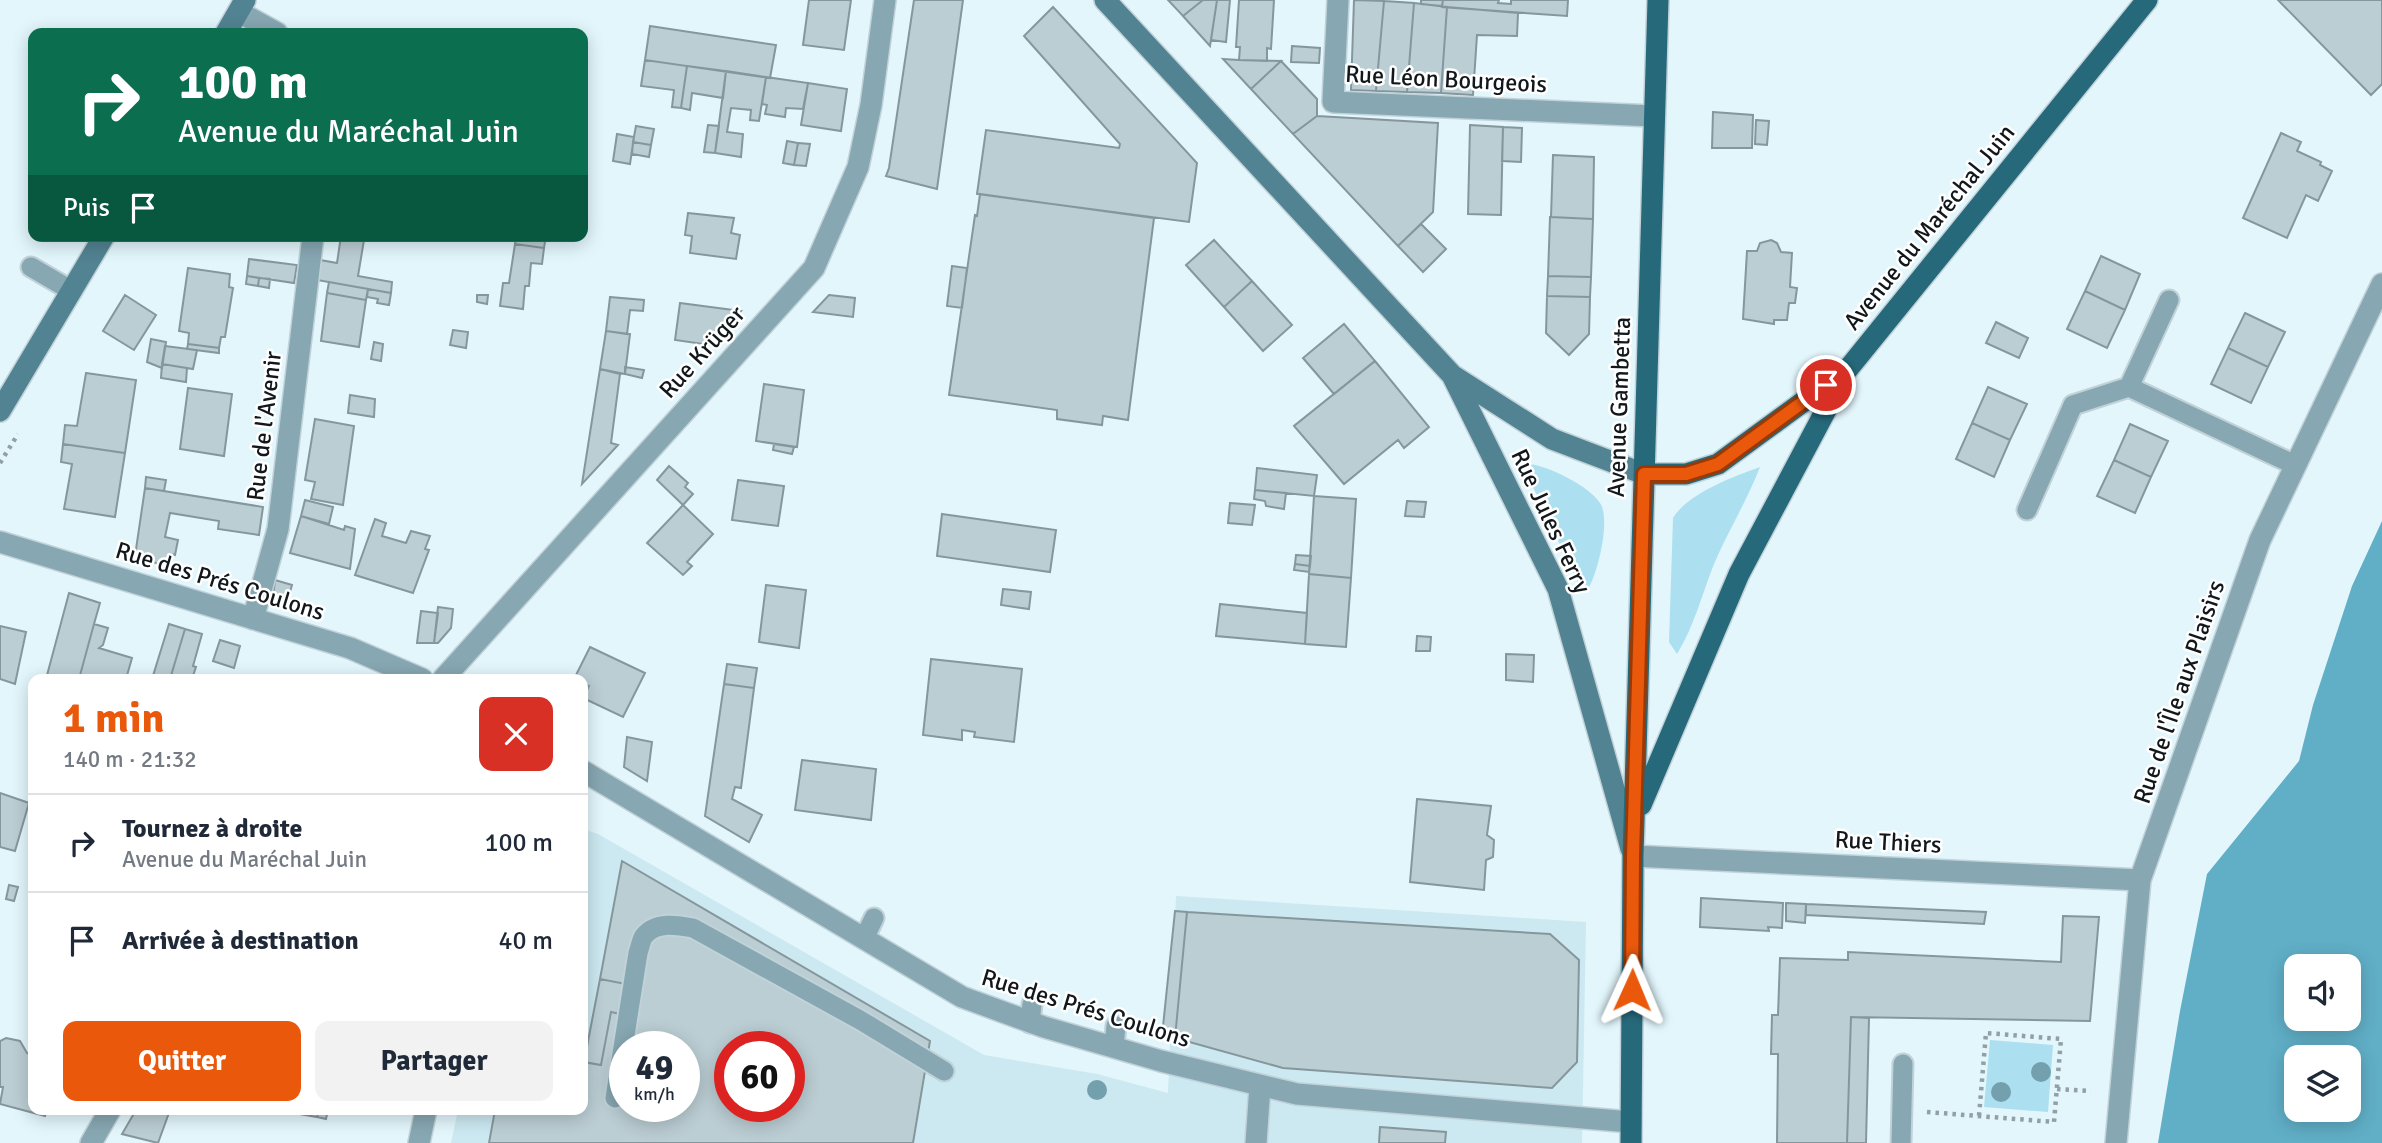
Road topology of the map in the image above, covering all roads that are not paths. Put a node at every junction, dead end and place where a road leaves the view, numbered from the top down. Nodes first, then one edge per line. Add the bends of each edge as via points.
1 (885, 0) edge
2 (1105, 0) edge
3 (1338, 0) edge
4 (1658, 0) edge
5 (2147, 0) edge
6 (242, 6) edge
7 (229, 28) edge
8 (271, 28) edge
9 (1653, 116) junction
10 (101, 242) edge
11 (312, 242) edge
12 (31, 267) dead end
13 (2382, 284) edge
14 (72, 291) junction
15 (2169, 300) dead end
16 (1848, 369) junction
17 (1452, 375) junction
18 (2129, 387) junction
19 (0, 411) edge
20 (2295, 465) junction
21 (1644, 474) junction
22 (2027, 510) dead end
23 (0, 542) edge
24 (253, 619) junction
25 (410, 674) edge
26 (448, 674) edge
27 (588, 774) edge
28 (1636, 816) junction
29 (1633, 856) junction
30 (2140, 880) junction
31 (874, 918) dead end
32 (864, 939) junction
33 (626, 1031) edge
34 (1903, 1064) dead end
35 (944, 1071) dead end
36 (1261, 1086) junction
37 (107, 1115) edge
38 (425, 1115) edge
39 (1631, 1133) edge
40 (91, 1143) edge
41 (419, 1143) edge
42 (1256, 1143) edge
43 (1901, 1143) edge
44 (2116, 1143) edge

1 - 26 street, Rue Krüger via 858,167 814,268
2 - 17 main road, Rue Jules Ferry
3 - 9 street, Rue Léon Bourgeois via 1333,102
4 - 9 main road, Avenue Gambetta
5 - 16 main road, Avenue du Maréchal Juin
6 - 7 main road
6 - 8 street
9 - 21 main road, Avenue Gambetta
10 - 14 main road
11 - 24 street, Rue de l'Avenir via 278,529
12 - 14 lane
13 - 20 street, Rue de l'Île aux Plaisirs
14 - 19 main road
15 - 18 lane
16 - 21 main road, Avenue du Maréchal Juin via 1718,464 1686,474
16 - 28 main road, Avenue Gambetta via 1739,574
17 - 21 main road, Rue Jules Ferry via 1552,439
17 - 29 main road, Rue Jules Ferry via 1558,589
18 - 20 lane
18 - 22 lane via 2073,405
20 - 30 street, Rue de l'Île aux Plaisirs via 2260,540
21 - 28 main road, Avenue Gambetta
23 - 24 street, Rue des Prés Coulons
24 - 25 street, Rue des Prés Coulons via 350,648
27 - 32 street, Rue des Prés Coulons
28 - 29 main road, Avenue Gambetta
29 - 30 street, Rue Thiers
29 - 39 main road, Avenue Gambetta
30 - 44 street, Rue de l'Île aux Plaisirs
31 - 32 lane
32 - 36 street, Rue des Prés Coulons via 962,997 1115,1037
33 - 35 lane via 645,936 657,927 676,925 693,928
34 - 43 lane
36 - 39 street, Rue des Prés Coulons
36 - 42 street
37 - 40 street
38 - 41 street

